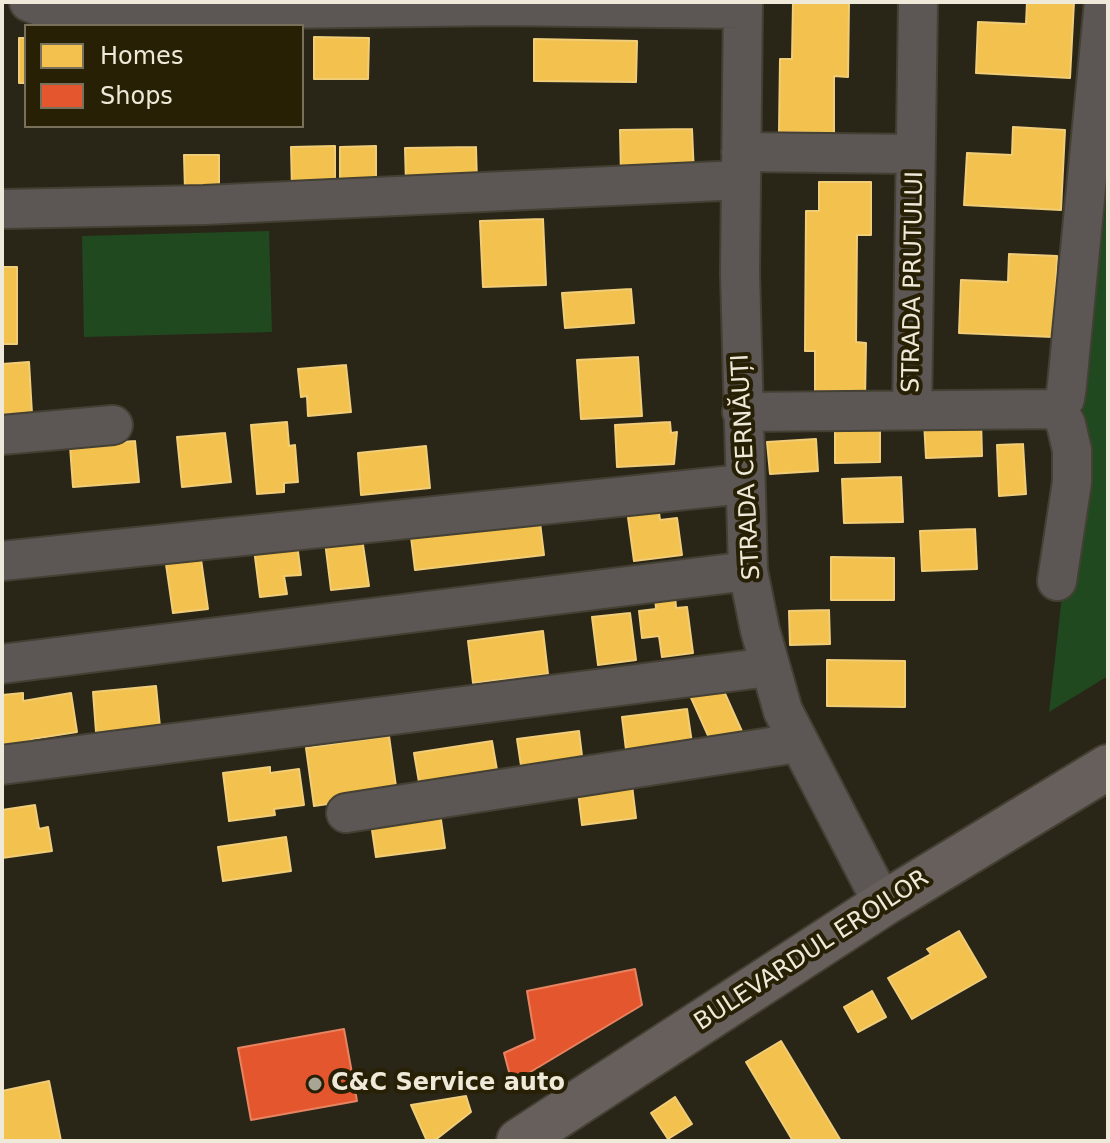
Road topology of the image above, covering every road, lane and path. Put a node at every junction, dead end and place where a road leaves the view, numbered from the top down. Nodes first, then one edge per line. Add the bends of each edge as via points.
1 (29, 2) edge
2 (918, 2) edge
3 (1104, 2) edge
4 (743, 6) edge
5 (915, 154) junction
6 (741, 166) junction
7 (2, 209) edge
8 (1057, 409) junction
9 (912, 410) junction
10 (742, 412) junction
11 (113, 425) dead end
12 (2, 435) edge
13 (743, 484) junction
14 (2, 561) edge
15 (748, 571) junction
16 (1057, 581) dead end
17 (2, 664) edge
18 (769, 667) junction
19 (797, 743) junction
20 (2, 765) edge
21 (1108, 767) edge
22 (346, 813) dead end
23 (883, 904) junction
24 (519, 1141) edge

1 - 4 street via 55,12
2 - 5 street, STRADA PRUTULUI
3 - 8 street via 1067,385
4 - 6 street, STRADA CERNĂUȚI
5 - 6 street, STRADA PRUTULUI
5 - 9 street, STRADA PRUTULUI
6 - 7 street, STRADA PRUTULUI via 204,205
6 - 10 street, STRADA CERNĂUȚI
8 - 9 street, STRADA PRUTULUI
8 - 16 street via 1072,450 1072,482
9 - 10 street, STRADA PRUTULUI
10 - 13 street, STRADA CERNĂUȚI
11 - 12 street
13 - 14 street
13 - 15 street, STRADA CERNĂUȚI
15 - 17 street
15 - 18 street, STRADA CERNĂUȚI
18 - 19 street, STRADA CERNĂUȚI
18 - 20 street
19 - 22 street
19 - 23 street, STRADA CERNĂUȚI
21 - 23 main road, BULEVARDUL EROILOR
23 - 24 main road, BULEVARDUL EROILOR

